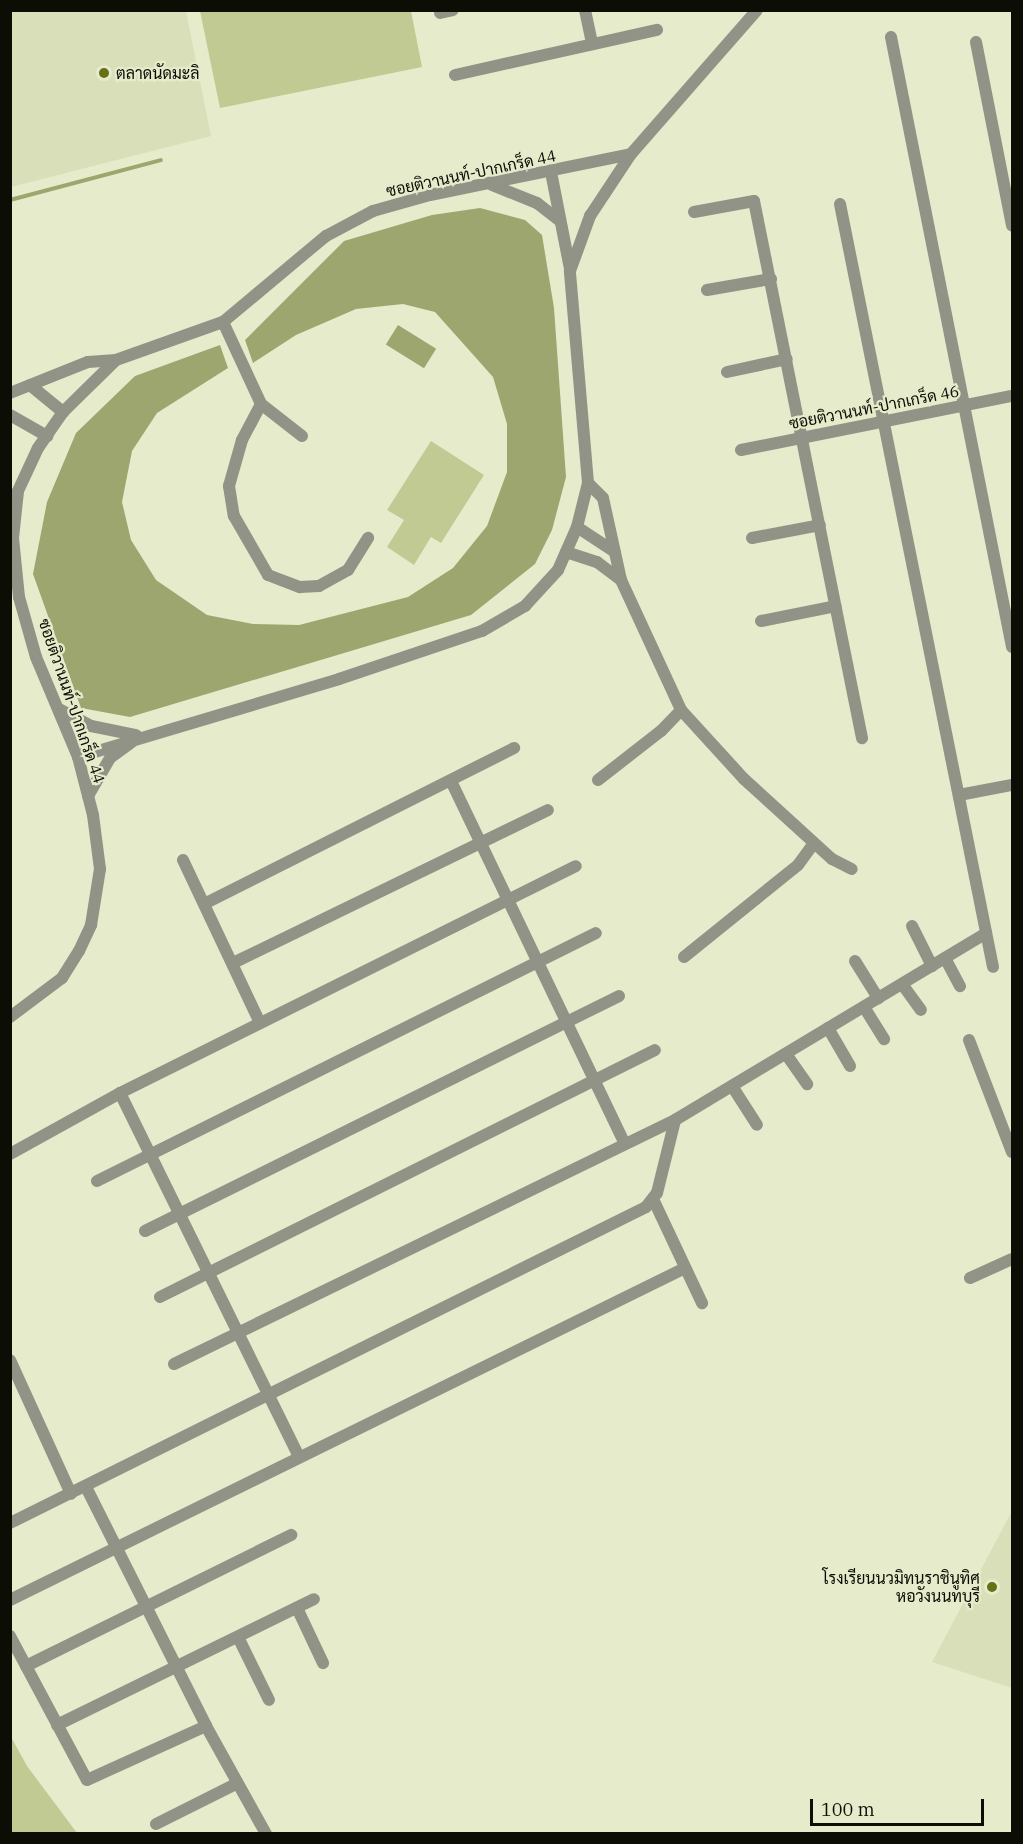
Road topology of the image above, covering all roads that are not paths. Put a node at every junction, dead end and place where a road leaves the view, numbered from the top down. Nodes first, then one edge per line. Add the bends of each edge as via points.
1 (453, 10) edge
2 (585, 10) edge
3 (757, 10) edge
4 (440, 14) dead end
5 (657, 30) dead end
6 (891, 37) dead end
7 (976, 42) dead end
8 (591, 44) junction
9 (455, 75) dead end
10 (631, 154) junction
11 (550, 172) junction
12 (492, 185) junction
13 (840, 204) dead end
14 (694, 212) dead end
15 (560, 222) junction
16 (1012, 225) edge
17 (570, 270) junction
18 (771, 279) junction
19 (707, 290) dead end
20 (223, 322) junction
21 (787, 359) junction
22 (116, 360) junction
23 (727, 372) dead end
24 (30, 385) junction
25 (10, 393) edge
26 (1012, 396) edge
27 (261, 404) junction
28 (965, 406) junction
29 (63, 412) junction
30 (10, 415) edge
31 (884, 422) junction
32 (47, 436) junction
33 (302, 436) dead end
34 (802, 438) junction
35 (741, 450) dead end
36 (588, 483) junction
37 (820, 525) junction
38 (577, 526) junction
39 (368, 538) dead end
40 (752, 538) dead end
41 (567, 552) junction
42 (615, 552) junction
43 (621, 580) junction
44 (15, 598) edge
45 (836, 606) junction
46 (761, 621) dead end
47 (1012, 646) edge
48 (59, 709) junction
49 (681, 710) junction
50 (142, 735) junction
51 (862, 738) dead end
52 (514, 748) dead end
53 (78, 757) junction
54 (598, 780) dead end
55 (451, 781) junction
56 (1012, 785) edge
57 (959, 795) junction
58 (88, 796) junction
59 (548, 810) dead end
60 (481, 843) junction
61 (814, 843) junction
62 (183, 860) dead end
63 (576, 866) dead end
64 (852, 869) dead end
65 (508, 900) junction
66 (206, 903) junction
67 (912, 926) dead end
68 (596, 933) dead end
69 (986, 933) junction
70 (684, 957) dead end
71 (945, 958) junction
72 (855, 961) dead end
73 (538, 962) junction
74 (233, 963) junction
75 (932, 966) junction
76 (993, 967) dead end
77 (902, 984) junction
78 (960, 986) dead end
79 (619, 996) dead end
80 (878, 998) junction
81 (864, 1007) junction
82 (921, 1010) dead end
83 (10, 1017) edge
84 (566, 1022) junction
85 (260, 1023) junction
86 (828, 1028) junction
87 (884, 1039) dead end
88 (969, 1040) dead end
89 (655, 1050) dead end
90 (786, 1054) junction
91 (850, 1066) dead end
92 (594, 1080) junction
93 (807, 1084) dead end
94 (732, 1086) junction
95 (120, 1093) junction
96 (675, 1120) junction
97 (757, 1125) dead end
98 (624, 1142) junction
99 (1012, 1152) edge
100 (10, 1154) edge
101 (151, 1154) junction
102 (97, 1181) dead end
103 (654, 1201) junction
104 (181, 1213) junction
105 (145, 1231) dead end
106 (1012, 1260) edge
107 (685, 1268) junction
108 (209, 1273) junction
109 (970, 1278) dead end
110 (160, 1298) dead end
111 (702, 1303) dead end
112 (238, 1332) junction
113 (10, 1360) edge
114 (174, 1364) dead end
115 (269, 1395) junction
116 (299, 1456) junction
117 (86, 1487) junction
118 (71, 1494) junction
119 (10, 1523) edge
120 (291, 1535) dead end
121 (115, 1549) junction
122 (314, 1599) dead end
123 (10, 1600) edge
124 (145, 1607) junction
125 (297, 1608) junction
126 (10, 1636) edge
127 (238, 1637) junction
128 (323, 1663) dead end
129 (26, 1666) junction
130 (177, 1668) junction
131 (269, 1700) dead end
132 (57, 1725) junction
133 (206, 1726) junction
134 (236, 1784) junction
135 (156, 1824) dead end
136 (266, 1833) edge

1 - 4 street
2 - 8 street
3 - 10 street
5 - 8 street
6 - 28 street
7 - 16 street
8 - 9 street
10 - 11 street, ซอยติวานนท์-ปากเกร็ด 44
10 - 17 street via 590,216
11 - 12 street, ซอยติวานนท์-ปากเกร็ด 44
11 - 15 street
12 - 15 street via 537,203
12 - 20 street, ซอยติวานนท์-ปากเกร็ด 44 via 430,195 373,211 326,236
13 - 31 street
14 - 18 street via 754,201
15 - 17 street
17 - 36 street
18 - 19 street
18 - 21 street
20 - 22 street, ซอยติวานนท์-ปากเกร็ด 44
20 - 27 street
21 - 23 street
21 - 34 street
22 - 24 street via 88,362
22 - 29 street, ซอยติวานนท์-ปากเกร็ด 44
24 - 25 street
24 - 29 street
26 - 28 street, ซอยติวานนท์-ปากเกร็ด 46
27 - 33 street
27 - 39 street via 242,440 229,486 234,516 268,575 300,587 319,586 348,570
28 - 31 street, ซอยติวานนท์-ปากเกร็ด 46
28 - 47 street
29 - 32 street, ซอยติวานนท์-ปากเกร็ด 44
30 - 32 street
31 - 34 street, ซอยติวานนท์-ปากเกร็ด 46
31 - 57 street
32 - 44 street, ซอยติวานนท์-ปากเกร็ด 44 via 18,491 13,538
34 - 35 street, ซอยติวานนท์-ปากเกร็ด 46
34 - 37 street
36 - 38 street
36 - 42 street via 603,498
37 - 40 street
37 - 45 street
38 - 41 street
38 - 42 street
41 - 43 street via 597,562
41 - 50 street via 558,570 525,606 482,631 339,679
42 - 43 street
43 - 49 street
44 - 48 street, ซอยติวานนท์-ปากเกร็ด 44
45 - 46 street
45 - 51 street
48 - 50 street via 91,726
48 - 53 street, ซอยติวานนท์-ปากเกร็ด 44
49 - 54 street via 661,731
49 - 61 street via 744,779
50 - 53 street
50 - 58 street via 110,758
52 - 55 street
53 - 58 street, ซอยติวานนท์-ปากเกร็ด 44
55 - 60 street
55 - 66 street
56 - 57 street
57 - 69 street
58 - 83 street, ซอยติวานนท์-ปากเกร็ด 44 via 100,868 91,925 62,978
59 - 60 street
60 - 65 street
60 - 74 street
61 - 64 street
61 - 70 street via 798,865
62 - 66 street
63 - 65 street
65 - 73 street
65 - 85 street
66 - 74 street
67 - 75 street
68 - 73 street
69 - 71 street
69 - 76 street
71 - 75 street
71 - 78 street
72 - 80 street
73 - 84 street
73 - 101 street
74 - 85 street
75 - 77 street
77 - 80 street
77 - 82 street
79 - 84 street
80 - 81 street
81 - 86 street
81 - 87 street
84 - 92 street
84 - 104 street
85 - 95 street
86 - 90 street
86 - 91 street
88 - 99 street
89 - 92 street
90 - 93 street
90 - 94 street
92 - 98 street
92 - 108 street
94 - 96 street
94 - 97 street
95 - 100 street
95 - 101 street
96 - 98 street
96 - 103 street
98 - 112 street
101 - 102 street
101 - 104 street
103 - 107 street
103 - 115 street
104 - 105 street
104 - 108 street
106 - 109 street
107 - 111 street
107 - 116 street
108 - 110 street
108 - 112 street
112 - 114 street
112 - 115 street
113 - 118 street
115 - 116 street
115 - 117 street
116 - 121 street
117 - 118 street
117 - 121 street
118 - 119 street
120 - 124 street
121 - 123 street
121 - 124 street
122 - 125 street
124 - 129 street
124 - 130 street
125 - 127 street
125 - 128 street
126 - 129 street
127 - 130 street
127 - 131 street
129 - 132 street
130 - 132 street
130 - 133 street
132 - 133 street via 90,1781
133 - 134 street
134 - 135 street
134 - 136 street

